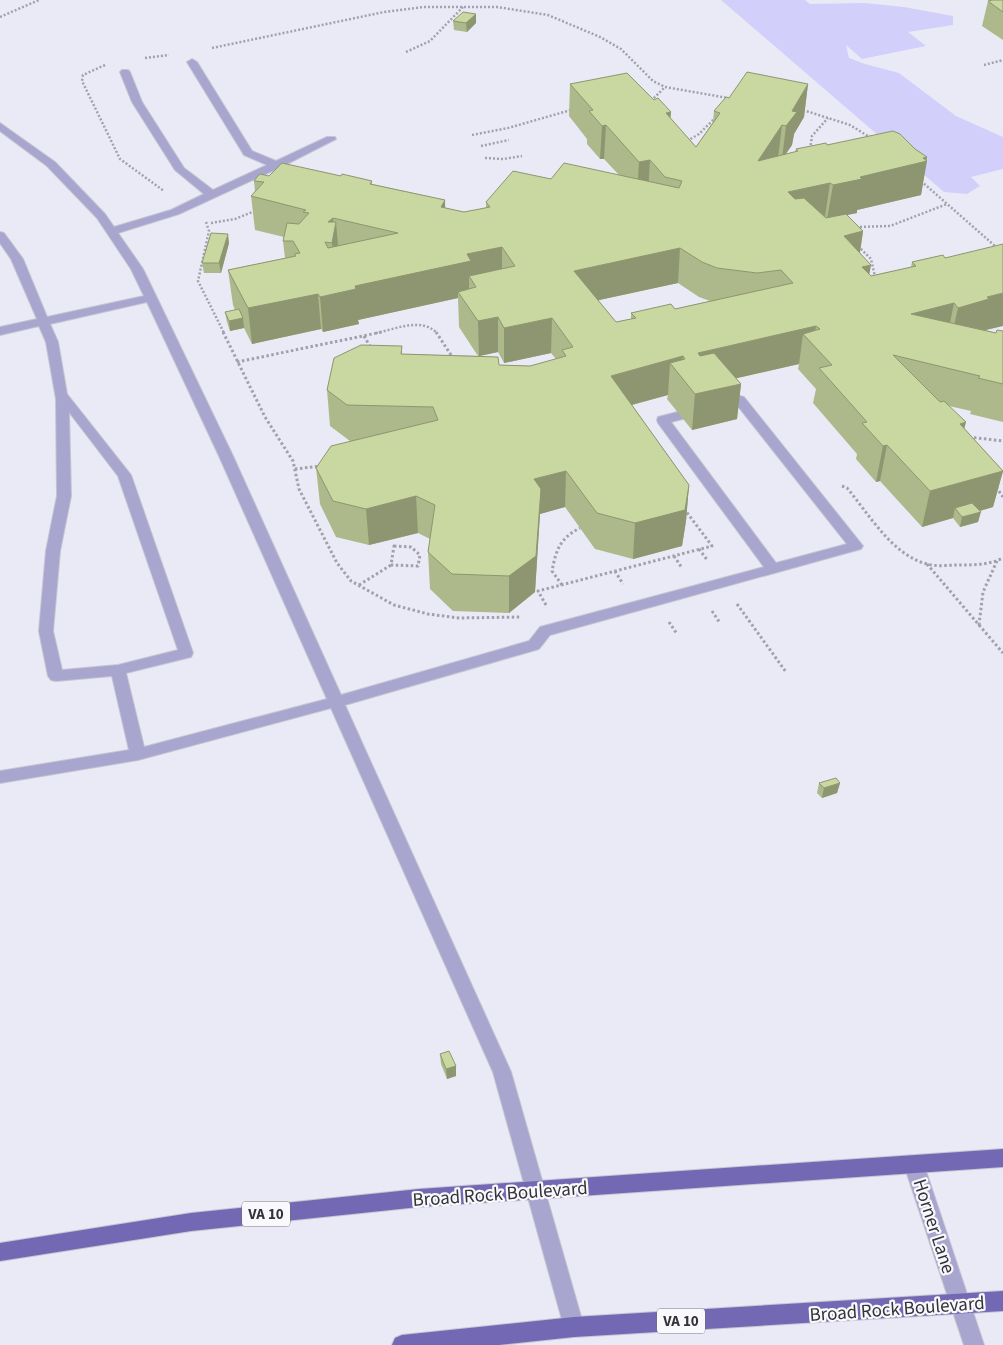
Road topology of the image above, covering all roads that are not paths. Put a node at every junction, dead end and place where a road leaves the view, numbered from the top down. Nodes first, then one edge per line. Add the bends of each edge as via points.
1 (192, 62) dead end
2 (125, 72) dead end
3 (0, 126) edge
4 (331, 140) dead end
5 (277, 165) junction
6 (212, 195) junction
7 (111, 231) junction
8 (0, 234) edge
9 (151, 298) junction
10 (43, 321) junction
11 (0, 330) edge
12 (61, 394) junction
13 (773, 569) junction
14 (118, 670) junction
15 (335, 702) junction
16 (138, 754) junction
17 (0, 777) edge
18 (1003, 1158) edge
19 (914, 1165) junction
20 (534, 1190) junction
21 (0, 1252) edge
22 (1003, 1301) edge
23 (960, 1304) junction
24 (574, 1327) junction
25 (402, 1345) edge
26 (974, 1345) edge

1 - 5 street via 248,153
2 - 6 street via 137,102 180,170
3 - 7 street via 51,164 102,216
4 - 5 street
5 - 6 street
6 - 7 street via 175,212
7 - 9 street via 137,269
8 - 10 street via 18,260
9 - 10 street
9 - 15 street via 226,456
10 - 11 street
10 - 12 street via 52,342
12 - 14 street via 64,496 53,551 46,631 56,676
12 - 14 street via 124,475 186,653
13 - 13 street via 856,546 740,400 663,420
13 - 15 street via 545,631 534,644
14 - 16 street
15 - 16 street
15 - 20 street via 502,1072
16 - 17 street
18 - 19 main road, Broad Rock Boulevard / VA 10
19 - 20 main road, Broad Rock Boulevard / VA 10
19 - 23 street, Horner Lane
20 - 21 main road, Broad Rock Boulevard / VA 10 via 200,1221
20 - 24 street
22 - 23 main road, Broad Rock Boulevard / VA 10
23 - 24 main road, Broad Rock Boulevard / VA 10
23 - 26 street, Horner Lane
24 - 25 main road, Broad Rock Boulevard / VA 10

